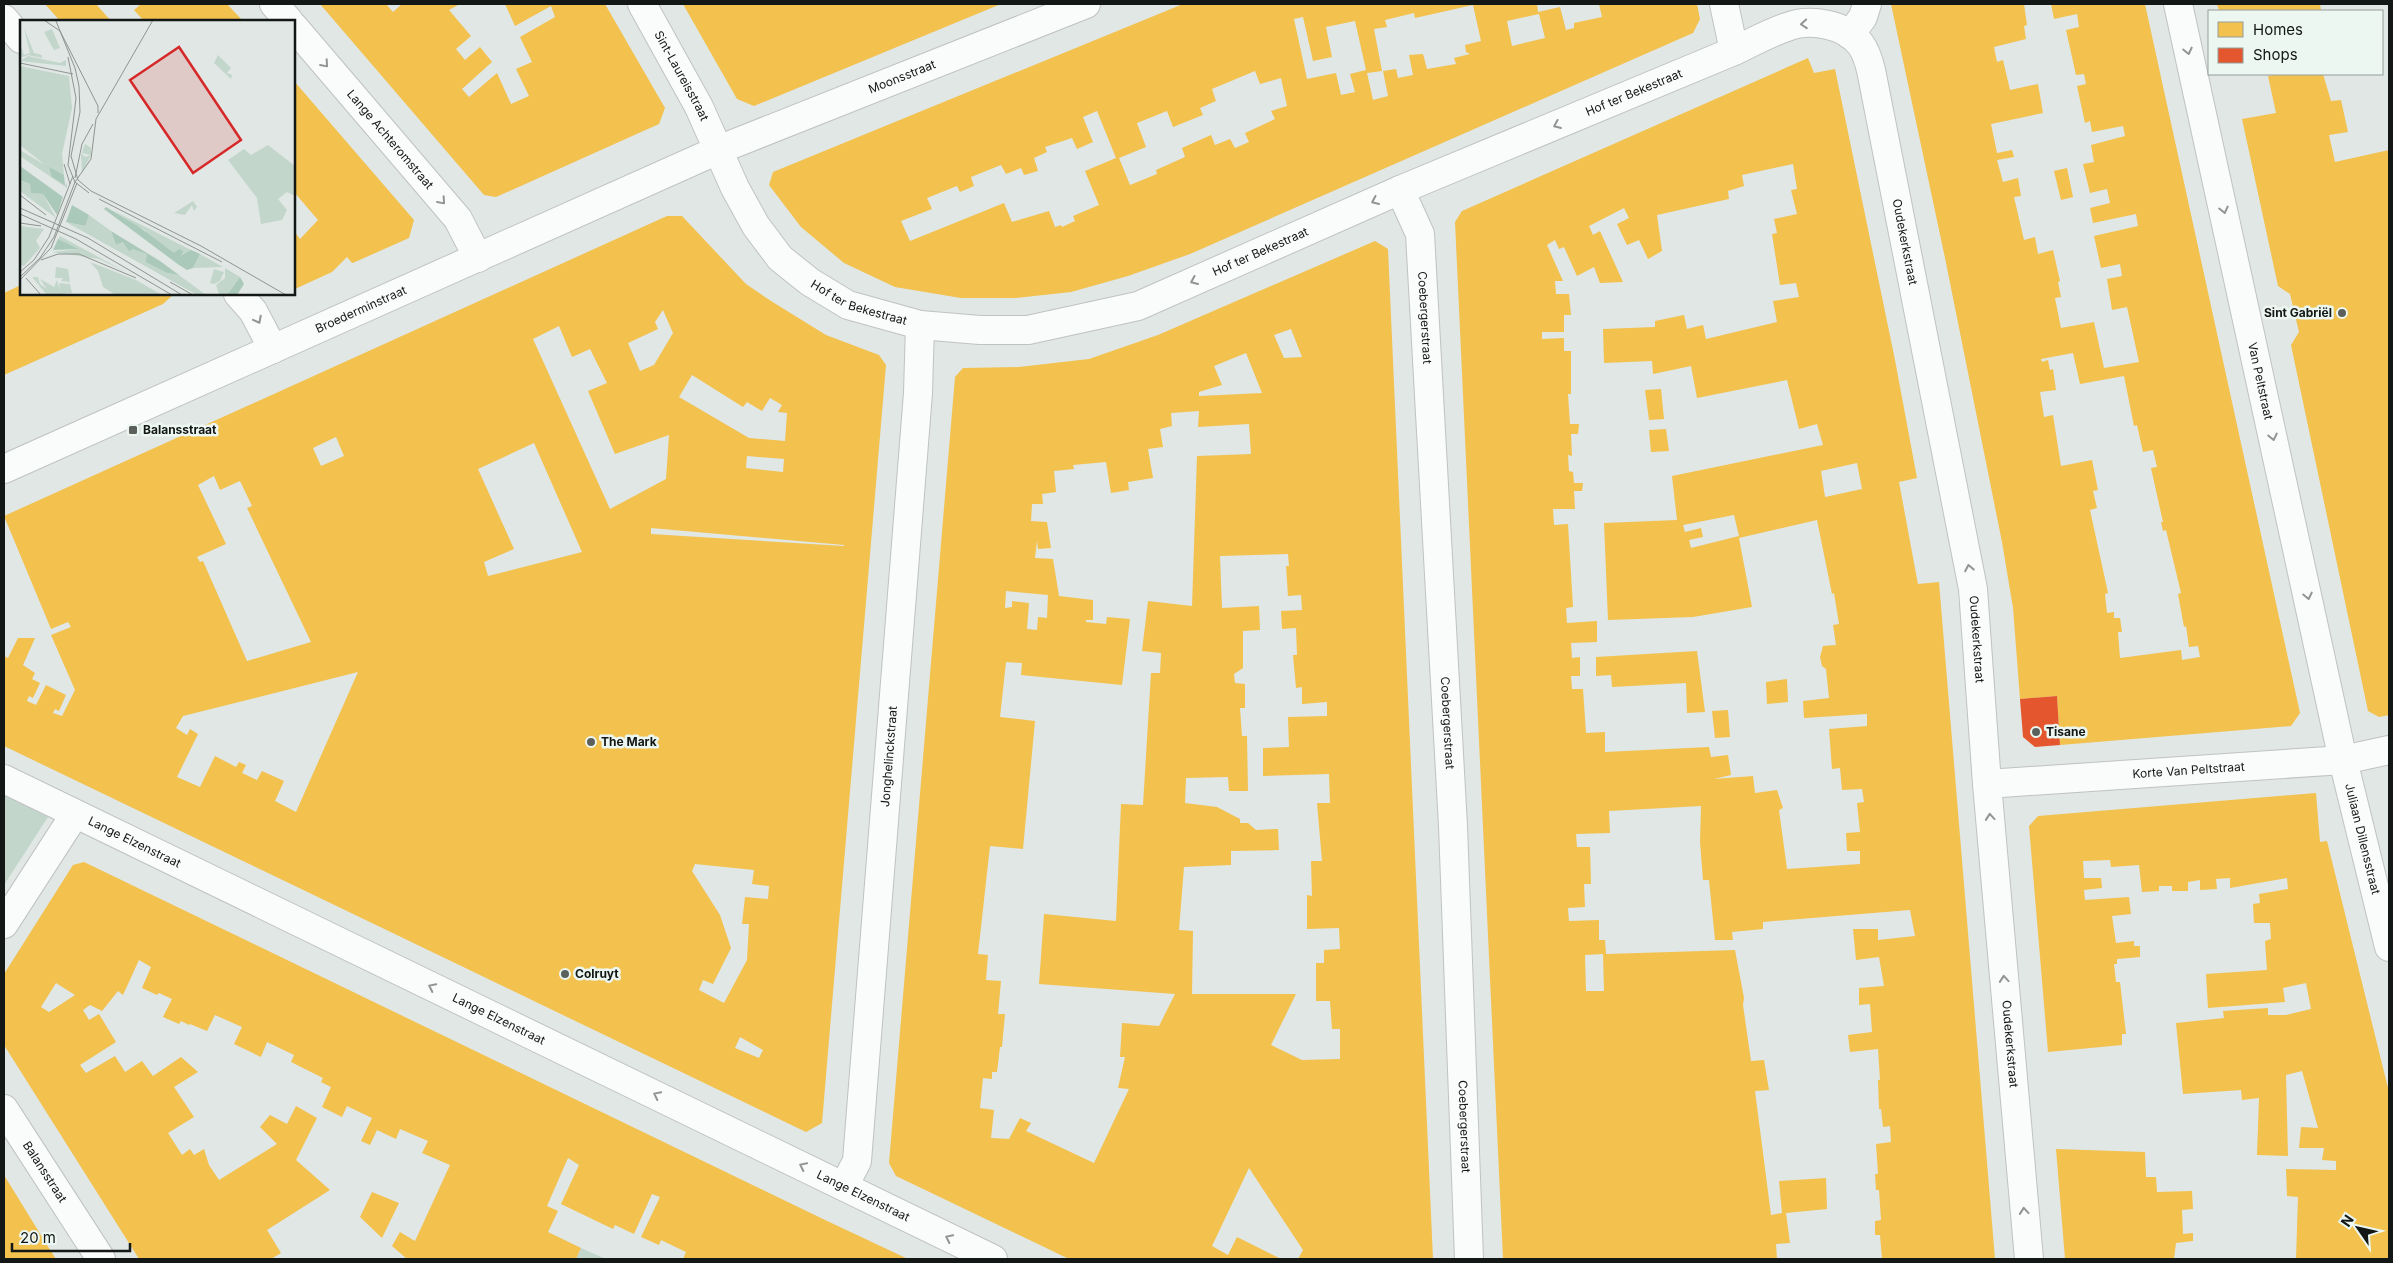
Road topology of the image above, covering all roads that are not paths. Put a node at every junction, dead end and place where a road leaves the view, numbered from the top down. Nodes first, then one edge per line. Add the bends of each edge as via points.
1 (274, 4) edge
2 (642, 4) edge
3 (1086, 4) edge
4 (1724, 4) edge
5 (1867, 4) edge
6 (2178, 4) edge
7 (4, 19) edge
8 (288, 20) edge
9 (295, 28) edge
10 (1850, 35) junction
11 (20, 38) edge
12 (1734, 51) junction
13 (718, 150) junction
14 (1400, 190) junction
15 (478, 258) junction
16 (239, 295) edge
17 (920, 325) junction
18 (273, 349) junction
19 (4, 469) edge
20 (2389, 750) edge
21 (2343, 760) junction
22 (4, 779) edge
23 (1987, 784) junction
24 (75, 814) junction
25 (4, 924) edge
26 (2389, 947) edge
27 (4, 1110) edge
28 (844, 1186) junction
29 (101, 1259) edge
30 (993, 1259) edge
31 (1469, 1259) edge
32 (2028, 1259) edge

1 - 8 street
2 - 13 street, Sint-Laureisstraat via 699,107
3 - 13 street, Moonsstraat
4 - 12 street
5 - 10 street via 1863,17
6 -> 21 street, Van Peltstraat
7 - 11 street
9 -> 15 street, Lange Achteromstraat via 458,219
10 -> 12 street, Hof ter Bekestraat via 1828,25 1800,24 1788,26
23 -> 10 street, Oudekerkstraat via 1973,589 1871,70 1861,44
12 -> 14 street, Hof ter Bekestraat
13 - 15 street, Broederminstraat
13 - 17 street, Hof ter Bekestraat via 756,226 780,258 810,282 848,305
14 -> 17 street, Hof ter Bekestraat via 1138,306 1028,330
14 - 31 street, Coebergerstraat via 1420,234 1453,826
15 - 18 street, Broederminstraat
16 -> 18 street via 253,311
17 - 28 street, Jonghelinckstraat via 918,393 858,1151 857,1161
18 - 19 street, Broederminstraat
20 - 21 street, Korte Van Peltstraat
21 - 23 street, Korte Van Peltstraat
21 - 26 street, Juliaan Dillensstraat
22 - 24 street, Lange Elzenstraat
32 -> 23 street, Oudekerkstraat
24 - 25 street
28 -> 24 street, Lange Elzenstraat
27 - 29 street, Balansstraat
30 -> 28 street, Lange Elzenstraat

